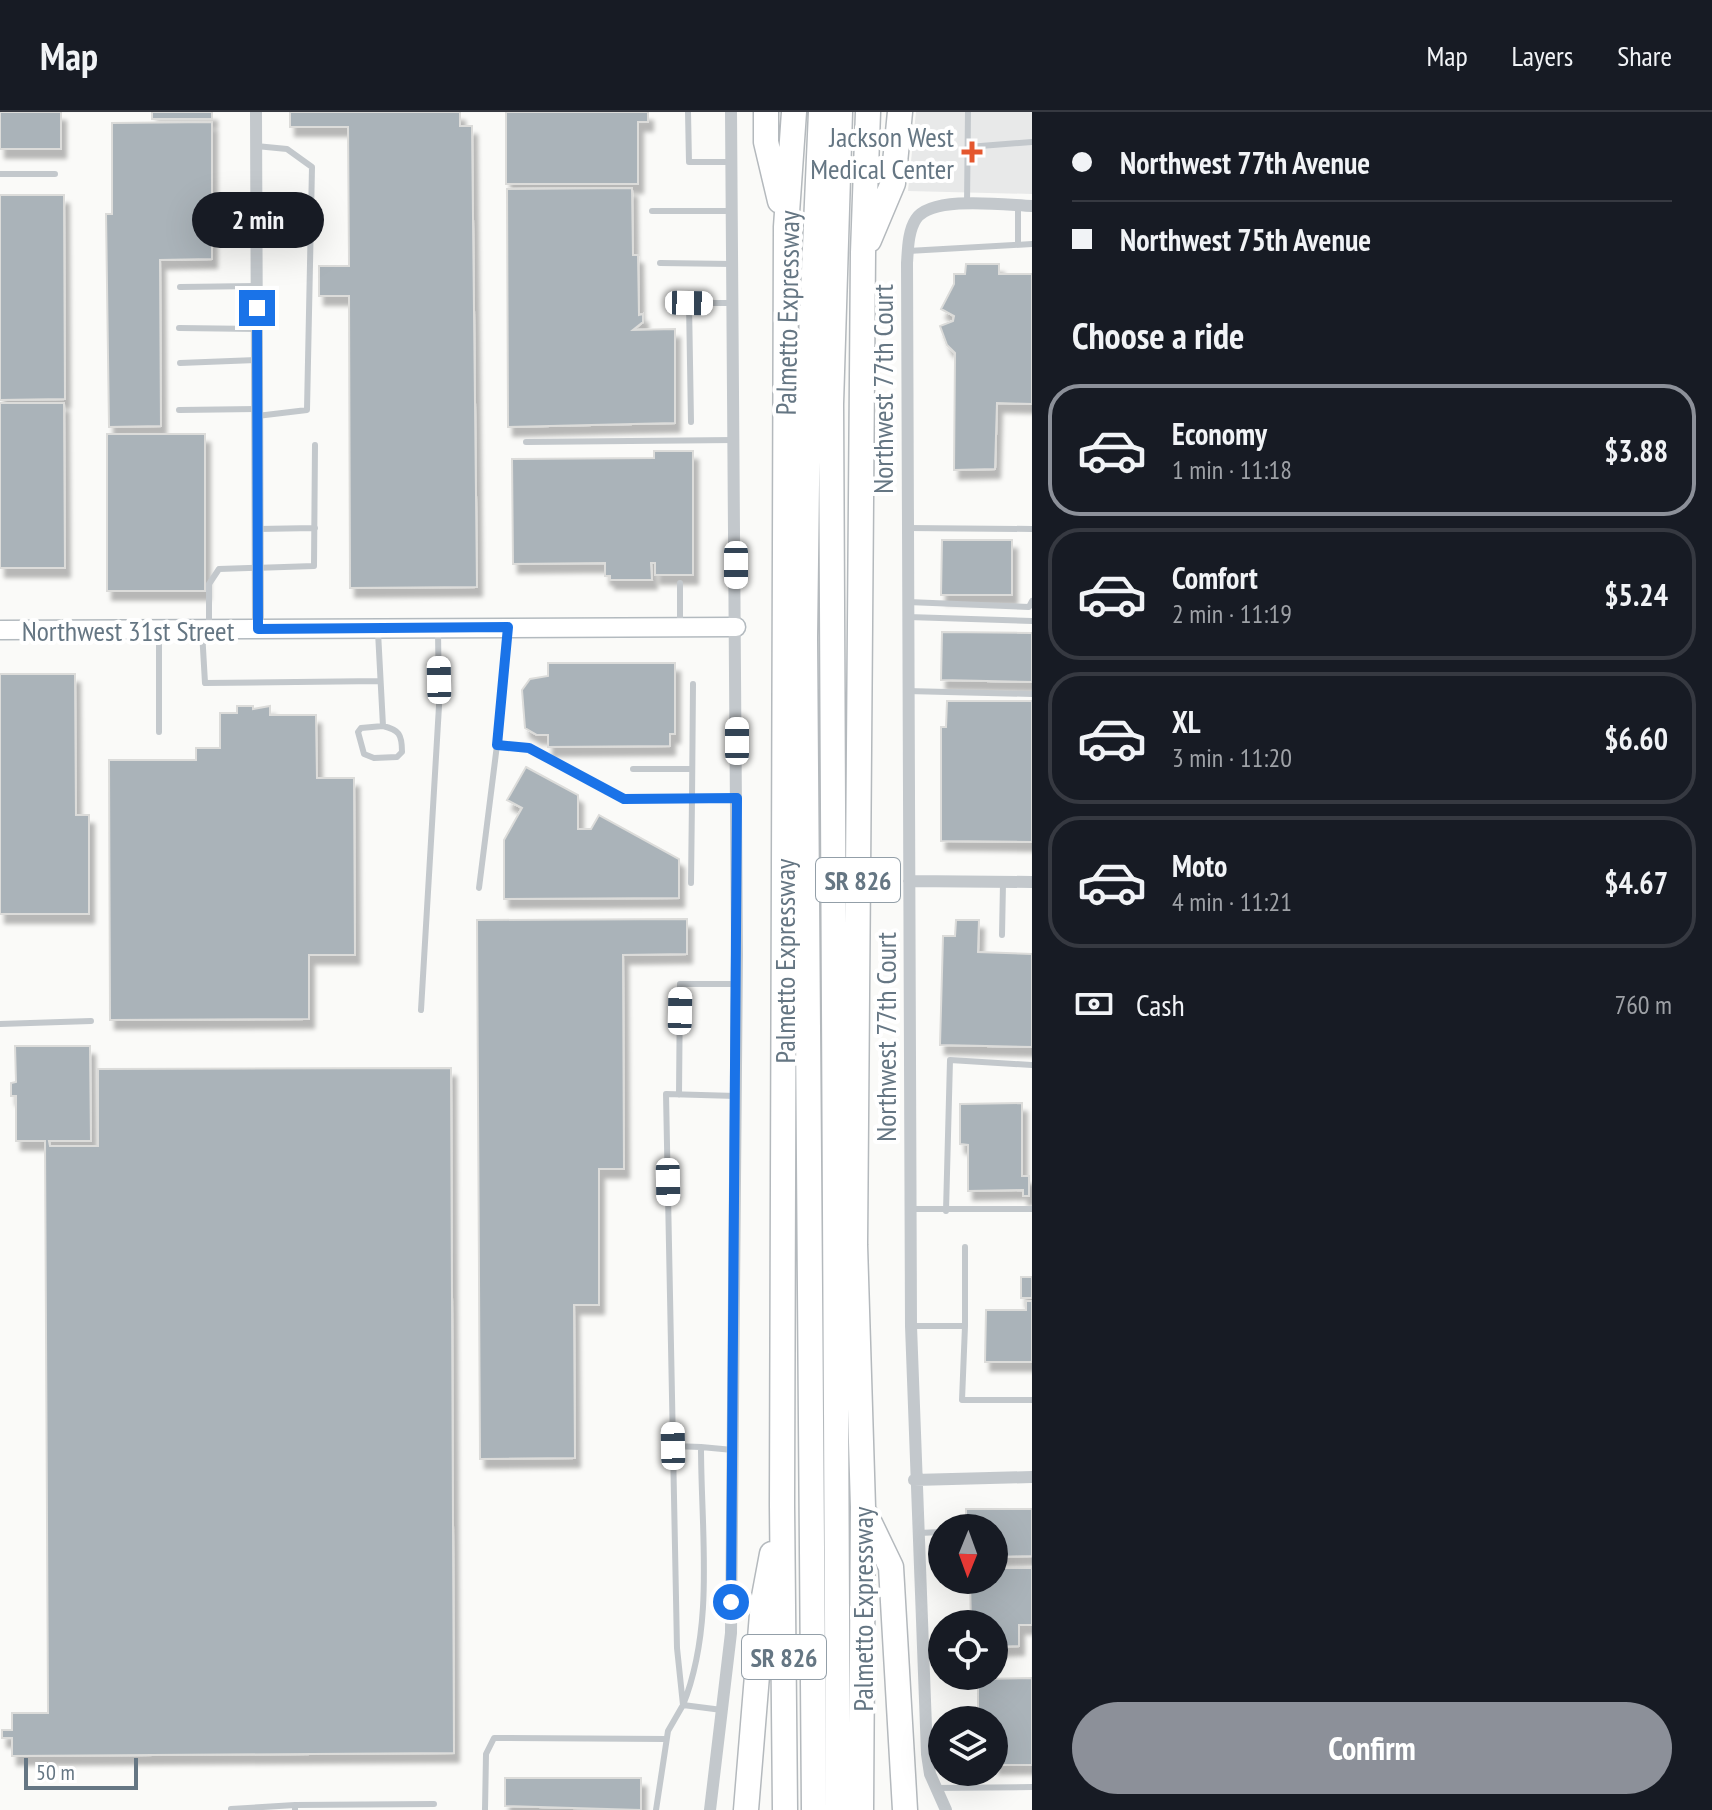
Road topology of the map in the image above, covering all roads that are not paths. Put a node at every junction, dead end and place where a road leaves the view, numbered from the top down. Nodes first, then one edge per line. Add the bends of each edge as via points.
1 (256, 112) edge
2 (688, 112) edge
3 (731, 112) edge
4 (766, 112) edge
5 (794, 112) edge
6 (821, 112) edge
7 (840, 112) edge
8 (868, 112) edge
9 (900, 112) edge
10 (968, 112) edge
11 (1032, 142) edge
12 (256, 146) junction
13 (968, 147) junction
14 (731, 162) junction
15 (0, 174) edge
16 (55, 174) dead end
17 (967, 205) junction
18 (1025, 205) edge
19 (652, 211) dead end
20 (732, 211) junction
21 (786, 227) junction
22 (1018, 244) junction
23 (1032, 244) edge
24 (908, 251) junction
25 (863, 253) junction
26 (660, 263) dead end
27 (732, 264) junction
28 (257, 286) junction
29 (180, 287) dead end
30 (733, 303) junction
31 (179, 328) dead end
32 (257, 329) junction
33 (257, 360) junction
34 (180, 363) dead end
35 (179, 410) dead end
36 (257, 412) junction
37 (691, 422) dead end
38 (734, 440) junction
39 (526, 442) dead end
40 (315, 445) dead end
41 (315, 528) junction
42 (906, 528) junction
43 (258, 529) junction
44 (1032, 529) edge
45 (258, 568) junction
46 (680, 583) dead end
47 (1032, 601) edge
48 (907, 602) junction
49 (907, 617) junction
50 (1032, 621) edge
51 (508, 627) junction
52 (680, 627) junction
53 (736, 627) junction
54 (378, 628) junction
55 (438, 628) junction
56 (159, 629) junction
57 (206, 629) junction
58 (258, 629) junction
59 (0, 630) edge
60 (380, 681) junction
61 (693, 684) dead end
62 (907, 691) junction
63 (1032, 694) edge
64 (383, 726) junction
65 (159, 732) dead end
66 (497, 745) junction
67 (633, 769) dead end
68 (692, 769) junction
69 (737, 798) junction
70 (692, 799) junction
71 (909, 881) junction
72 (1003, 881) junction
73 (1032, 882) edge
74 (691, 883) dead end
75 (479, 888) dead end
76 (1002, 935) dead end
77 (737, 984) junction
78 (421, 1010) dead end
79 (91, 1021) dead end
80 (0, 1024) edge
81 (1032, 1065) edge
82 (679, 1095) junction
83 (736, 1096) junction
84 (909, 1209) junction
85 (1032, 1209) edge
86 (946, 1211) junction
87 (965, 1247) dead end
88 (911, 1326) junction
89 (965, 1326) junction
90 (1032, 1400) edge
91 (673, 1446) junction
92 (701, 1447) junction
93 (733, 1450) junction
94 (1032, 1477) edge
95 (914, 1480) junction
96 (782, 1505) junction
97 (863, 1507) junction
98 (916, 1533) junction
99 (928, 1533) edge
100 (683, 1705) junction
101 (722, 1710) junction
102 (666, 1739) junction
103 (1032, 1787) edge
104 (935, 1788) junction
105 (434, 1804) dead end
106 (295, 1808) edge
107 (231, 1809) edge
108 (485, 1810) edge
109 (656, 1810) edge
110 (710, 1810) edge
111 (746, 1810) edge
112 (785, 1810) edge
113 (814, 1810) edge
114 (838, 1810) edge
115 (861, 1810) edge
116 (905, 1810) edge
117 (946, 1810) edge

1 - 12 street
2 - 14 lane via 689,162
3 - 14 street
4 - 21 highway via 766,142
5 - 21 highway, Palmetto Expressway / SR 826
6 - 113 highway via 805,623
7 - 114 highway via 831,404
8 - 25 highway, Palmetto Expressway / SR 826
9 - 25 highway via 893,183
10 - 13 lane
11 - 13 lane
12 - 28 street
12 - 36 lane via 287,149 312,167 307,410
13 - 17 lane
14 - 20 street
15 - 16 lane
17 - 18 street
17 - 24 street, Northwest 77th Court via 936,206 920,215
18 - 22 lane
19 - 20 lane
20 - 27 street
21 - 96 highway, Palmetto Expressway / SR 826
22 - 23 lane
22 - 24 lane
24 - 42 street, Northwest 77th Court
25 - 97 highway, Palmetto Expressway / SR 826 via 855,1245
26 - 27 lane
27 - 30 street
28 - 29 lane
28 - 32 street
30 - 37 lane via 689,303
30 - 38 street
31 - 32 lane
32 - 33 street
33 - 34 lane
33 - 36 street
35 - 36 lane
36 - 43 street
38 - 39 lane
38 - 53 street
40 - 41 lane
41 - 43 lane
41 - 45 lane via 314,566
42 - 44 lane
42 - 48 street, Northwest 77th Court
43 - 45 street
45 - 57 lane via 214,572
45 - 58 street
46 - 52 lane
47 - 48 lane via 1029,607
48 - 49 street, Northwest 77th Court
49 - 50 lane
49 - 62 street, Northwest 77th Court
51 - 52 street, Northwest 31st Street
51 - 55 street, Northwest 31st Street
51 - 66 lane
52 - 53 street, Northwest 31st Street
53 - 69 street
54 - 55 street, Northwest 31st Street
54 - 58 street, Northwest 31st Street
54 - 60 lane
55 - 78 lane via 439,706
56 - 57 street, Northwest 31st Street
56 - 59 street, Northwest 31st Street
56 - 65 lane
57 - 58 street, Northwest 31st Street
57 - 60 lane via 205,683
60 - 64 lane
61 - 68 lane
62 - 63 lane
62 - 71 street, Northwest 77th Court
64 - 64 lane via 361,728 359,744 374,758 397,757 402,736
66 - 70 lane via 529,748 624,799
66 - 75 lane
67 - 68 lane
68 - 70 lane
69 - 70 lane
69 - 77 street
70 - 74 lane
71 - 72 street
71 - 84 street, Northwest 77th Court
72 - 73 street
72 - 76 lane
77 - 82 lane via 680,984
77 - 83 street
79 - 80 lane
81 - 86 lane via 950,1060
82 - 83 lane
82 - 91 lane via 666,1094
83 - 93 street
84 - 86 lane
84 - 88 street, Northwest 77th Court
85 - 86 lane
87 - 89 lane
88 - 89 lane
88 - 95 street, Northwest 77th Court
89 - 90 lane via 962,1400
91 - 92 lane
91 - 100 lane
92 - 93 lane
92 - 100 lane via 702,1633 696,1672
93 - 101 street via 731,1633
94 - 95 street
95 - 98 street, Northwest 77th Court
96 - 111 highway via 763,1602
96 - 112 highway, Palmetto Expressway / SR 826
97 - 115 highway, Palmetto Expressway / SR 826
97 - 116 highway via 891,1567
98 - 99 lane
98 - 104 street, Northwest 77th Court via 926,1742
100 - 101 lane
100 - 102 lane
101 - 110 street
102 - 108 lane via 494,1738 486,1754
102 - 109 lane
103 - 104 lane
104 - 117 street, Northwest 77th Court
105 - 106 lane
106 - 107 lane

